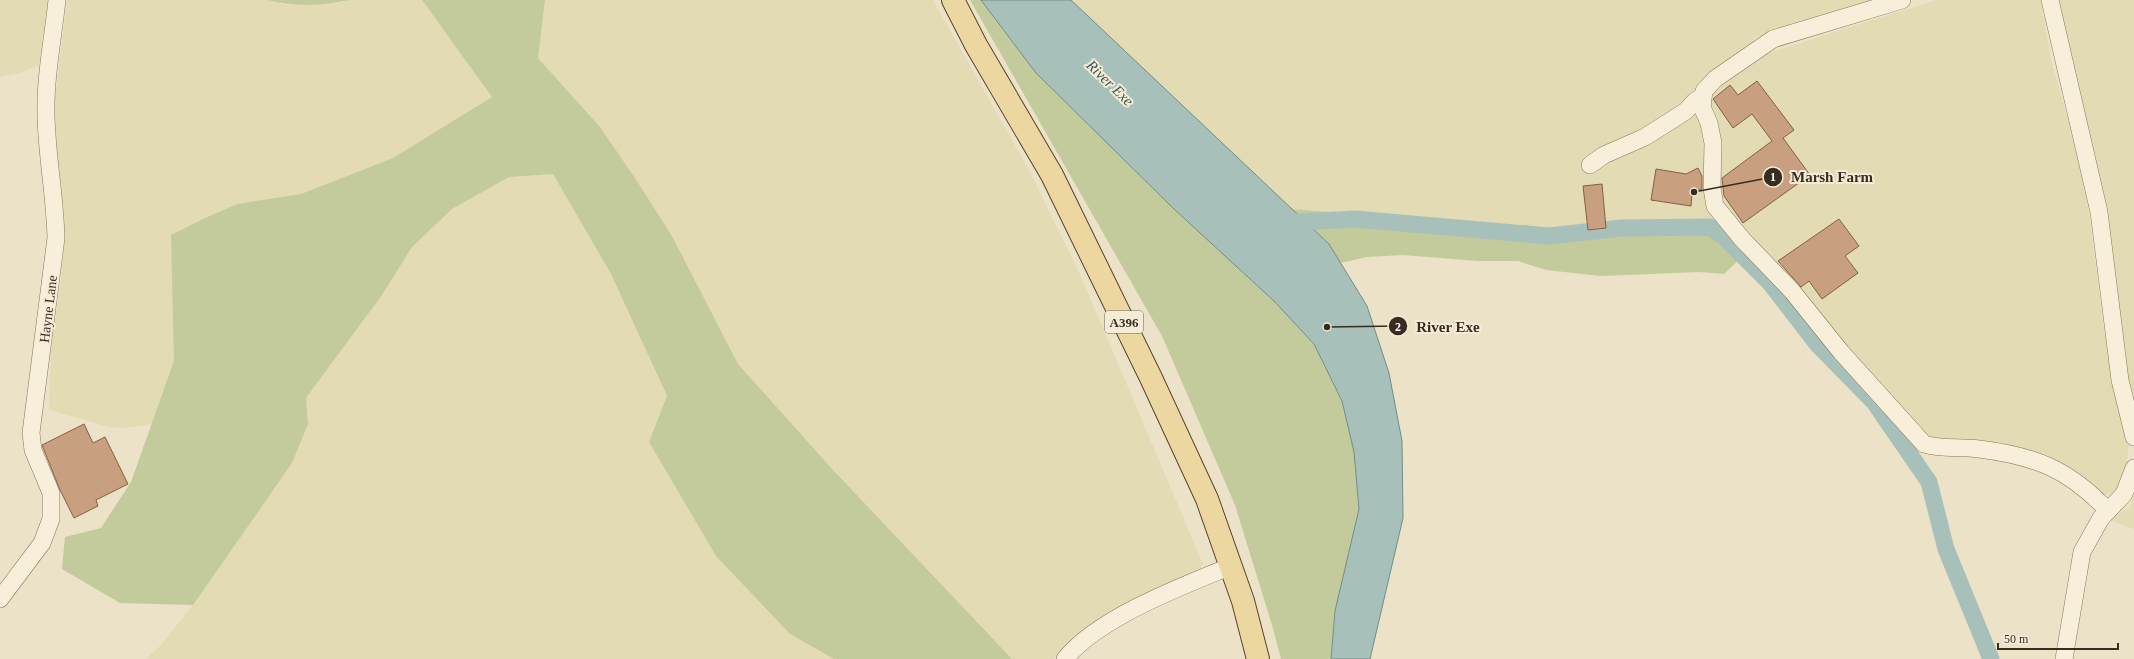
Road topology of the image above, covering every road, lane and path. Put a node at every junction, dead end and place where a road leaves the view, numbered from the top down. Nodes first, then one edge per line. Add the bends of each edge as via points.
1 (57, 0) edge
2 (953, 0) edge
3 (1902, 0) edge
4 (2050, 0) edge
5 (1702, 97) junction
6 (1590, 165) dead end
7 (2134, 438) edge
8 (2134, 468) edge
9 (2108, 511) junction
10 (1231, 566) junction
11 (0, 599) edge
12 (1065, 659) edge
13 (1258, 659) edge
14 (2064, 659) edge

1 - 11 street, Hayne Lane via 46,116 56,210 56,238 31,433 33,450 51,493 50,519 42,543
2 - 10 main road, A396 via 976,45 1052,175 1148,371 1207,499
3 - 5 street via 1773,39 1715,79
4 - 7 street via 2099,212 2120,380
5 - 6 street via 1686,111 1645,137 1604,155
5 - 9 street via 1702,108 1709,123 1713,143 1712,188 1715,206 1742,239 1792,291 1912,433 1924,444 1936,448 1978,448 2047,465 2074,480
8 - 9 street via 2124,494
9 - 14 street via 2101,518 2082,552
10 - 12 street via 1180,586 1103,627 1072,650
10 - 13 main road, A396

